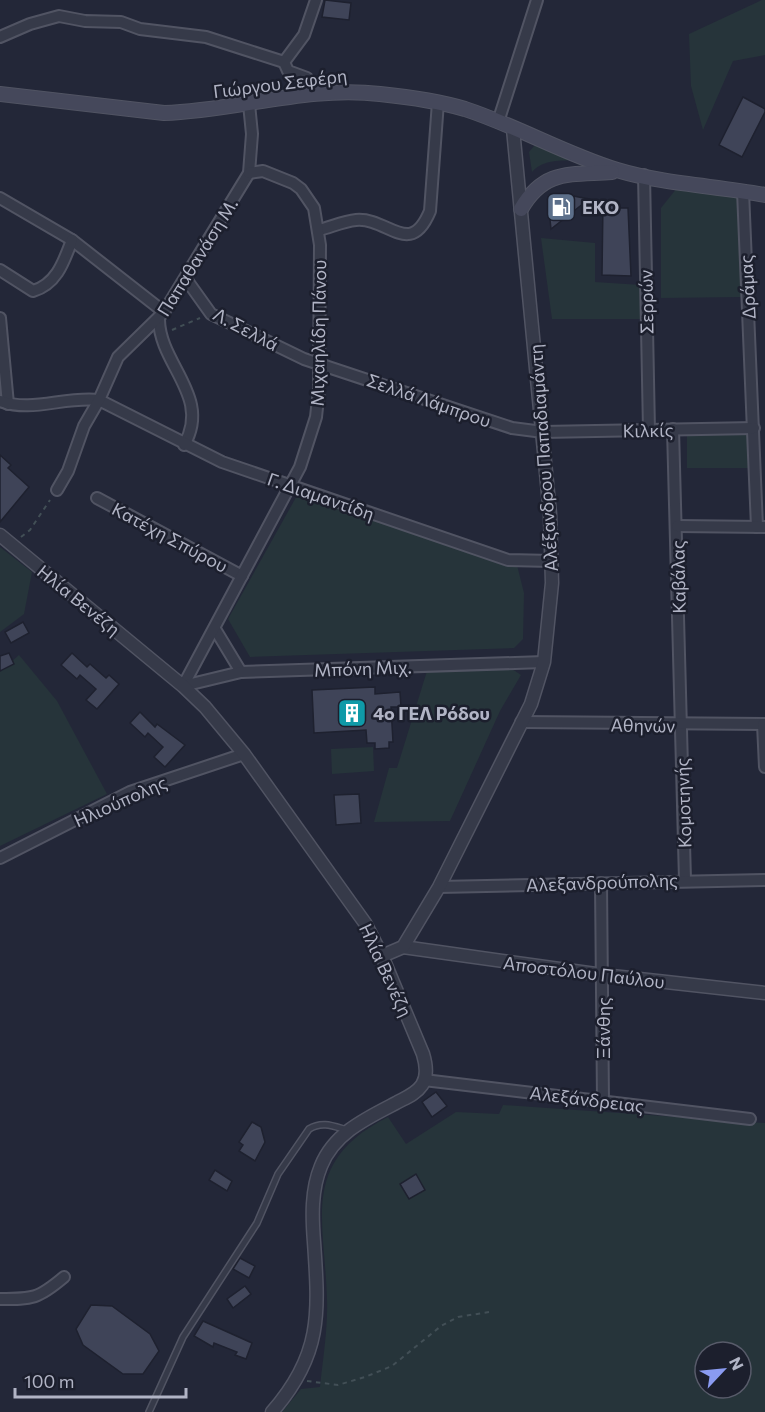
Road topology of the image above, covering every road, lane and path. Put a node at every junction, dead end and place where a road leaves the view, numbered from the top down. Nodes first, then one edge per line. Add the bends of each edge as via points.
1 (316, 0) edge
2 (537, 0) edge
3 (0, 37) edge
4 (284, 62) junction
5 (312, 93) junction
6 (0, 94) edge
7 (438, 102) junction
8 (249, 104) junction
9 (498, 122) junction
10 (513, 129) junction
11 (620, 171) junction
12 (249, 173) junction
13 (644, 175) junction
14 (743, 191) junction
15 (765, 195) edge
16 (0, 198) edge
17 (521, 209) junction
18 (319, 230) junction
19 (72, 240) junction
20 (0, 270) edge
21 (186, 279) junction
22 (211, 314) junction
23 (162, 316) junction
24 (0, 318) edge
25 (159, 335) junction
26 (318, 362) junction
27 (99, 400) junction
28 (4, 402) edge
29 (754, 428) junction
30 (673, 429) junction
31 (649, 430) junction
32 (543, 432) junction
33 (184, 445) junction
34 (289, 486) junction
35 (57, 490) joint
36 (97, 498) dead end
37 (677, 526) junction
38 (761, 527) edge
39 (0, 535) edge
40 (12, 545) junction
41 (552, 561) junction
42 (242, 576) junction
43 (215, 629) junction
44 (544, 662) junction
45 (241, 672) junction
46 (183, 686) junction
47 (521, 722) junction
48 (764, 724) edge
49 (680, 725) junction
50 (244, 754) junction
51 (765, 767) edge
52 (0, 858) edge
53 (686, 880) junction
54 (765, 880) edge
55 (601, 883) junction
56 (439, 887) junction
57 (403, 947) junction
58 (382, 956) junction
59 (603, 975) junction
60 (765, 993) edge
61 (424, 1080) junction
62 (603, 1101) junction
63 (750, 1119) dead end
64 (349, 1131) junction
65 (64, 1277) dead end
66 (0, 1299) edge
67 (489, 1312) dead end
68 (298, 1379) junction
69 (149, 1412) edge
70 (272, 1412) edge

1 - 4 street via 304,35
2 - 9 street
3 - 4 street via 59,16 206,37
4 - 5 street via 288,71 307,78
5 - 7 main road, Γιώργου Σεφέρη via 351,91
5 - 8 main road, Γιώργου Σεφέρη
6 - 8 main road, Γιώργου Σεφέρη via 155,113
7 - 9 main road, Γιώργου Σεφέρη
7 - 18 street via 430,211 424,227 403,234 355,220
8 - 12 street, Παπαθανάση Μ.
9 - 10 main road, Γιώργου Σεφέρη
10 - 11 main road, Γιώργου Σεφέρη
10 - 17 street, Αλέξανδρου Παπαδιαμάντη
11 - 13 main road, Γιώργου Σεφέρη
11 - 17 main road via 554,178 531,192
12 - 18 street, Μιχαηλίδη Πάνου via 263,171 301,189 314,208
12 - 21 street, Παπαθανάση Μ.
13 - 14 main road, Γιώργου Σεφέρη
13 - 31 street, Σερρών
14 - 15 main road, Γιώργου Σεφέρη
14 - 29 street, Δράμας
16 - 19 street
17 - 32 street, Αλέξανδρου Παπαδιαμάντη
18 - 26 street, Μιχαηλίδη Πάνου
19 - 20 street via 59,273 41,289 33,291
19 - 23 street
21 - 22 street, Λ. Σελλά
21 - 23 street, Παπαθανάση Μ.
22 - 25 path
22 - 26 street, Λ. Σελλά
23 - 25 street
23 - 27 street, Παπαθανάση Μ. via 118,357
24 - 28 street
25 - 33 street via 188,396 193,419
26 - 32 street, Σελλά Λάμπρου via 512,428
26 - 34 street, Μιχαηλίδη Πάνου via 316,417 300,467
27 - 28 street via 77,398 32,406
27 - 33 street, Γ. Διαμαντίδη
27 - 35 street, Παπαθανάση Μ.
29 - 30 street, Κιλκίς
29 - 38 street, Δράμας
30 - 31 street, Κιλκίς
30 - 37 street, Καβάλας
31 - 32 street, Κιλκίς
32 - 41 street, Αλέξανδρου Παπαδιαμάντη
33 - 34 street, Γ. Διαμαντίδη
34 - 41 street, Γ. Διαμαντίδη via 508,560
34 - 42 street, Μιχαηλίδη Πάνου
35 - 40 path via 30,530
36 - 42 street, Κατέχη Σπύρου
37 - 38 street
37 - 49 street, Καβάλας
39 - 40 street, Ηλία Βενέζη
40 - 46 street, Ηλία Βενέζη
41 - 44 street, Αλέξανδρου Παπαδιαμάντη
42 - 43 street, Μιχαηλίδη Πάνου
43 - 45 street
43 - 46 street, Μιχαηλίδη Πάνου
44 - 45 street, Μπόνη Μιχ.
44 - 47 street, Αλέξανδρου Παπαδιαμάντη via 539,686
45 - 46 street, Μπόνη Μιχ.
46 - 50 street, Ηλία Βενέζη
47 - 49 street, Αθηνών
47 - 56 street, Αλέξανδρου Παπαδιαμάντη
48 - 49 street, Αθηνών
48 - 51 street
49 - 53 street, Κομοτηνής
50 - 52 street, Ηλιούπολης via 130,792
50 - 58 street, Ηλία Βενέζη via 365,923
53 - 54 street, Αλεξανδρούπολης
53 - 55 street, Αλεξανδρούπολης
55 - 56 street, Αλεξανδρούπολης
55 - 59 street, Ξάνθης
56 - 57 street, Αλέξανδρου Παπαδιαμάντη
57 - 58 street
57 - 59 street, Αποστόλου Παύλου
58 - 61 street, Ηλία Βενέζη via 423,1054
59 - 60 street, Αποστόλου Παύλου
59 - 62 street, Ξάνθης
61 - 62 street, Αλεξάνδρειας
61 - 64 street via 413,1094
62 - 63 street, Αλεξάνδρειας
64 - 68 street via 327,1155 316,1185 312,1220 317,1308 312,1346
64 - 69 lane via 326,1124 309,1129 278,1174 257,1223 183,1337
65 - 66 street via 48,1291 30,1299
67 - 68 path via 458,1317 392,1366 365,1377 338,1385
68 - 70 street

